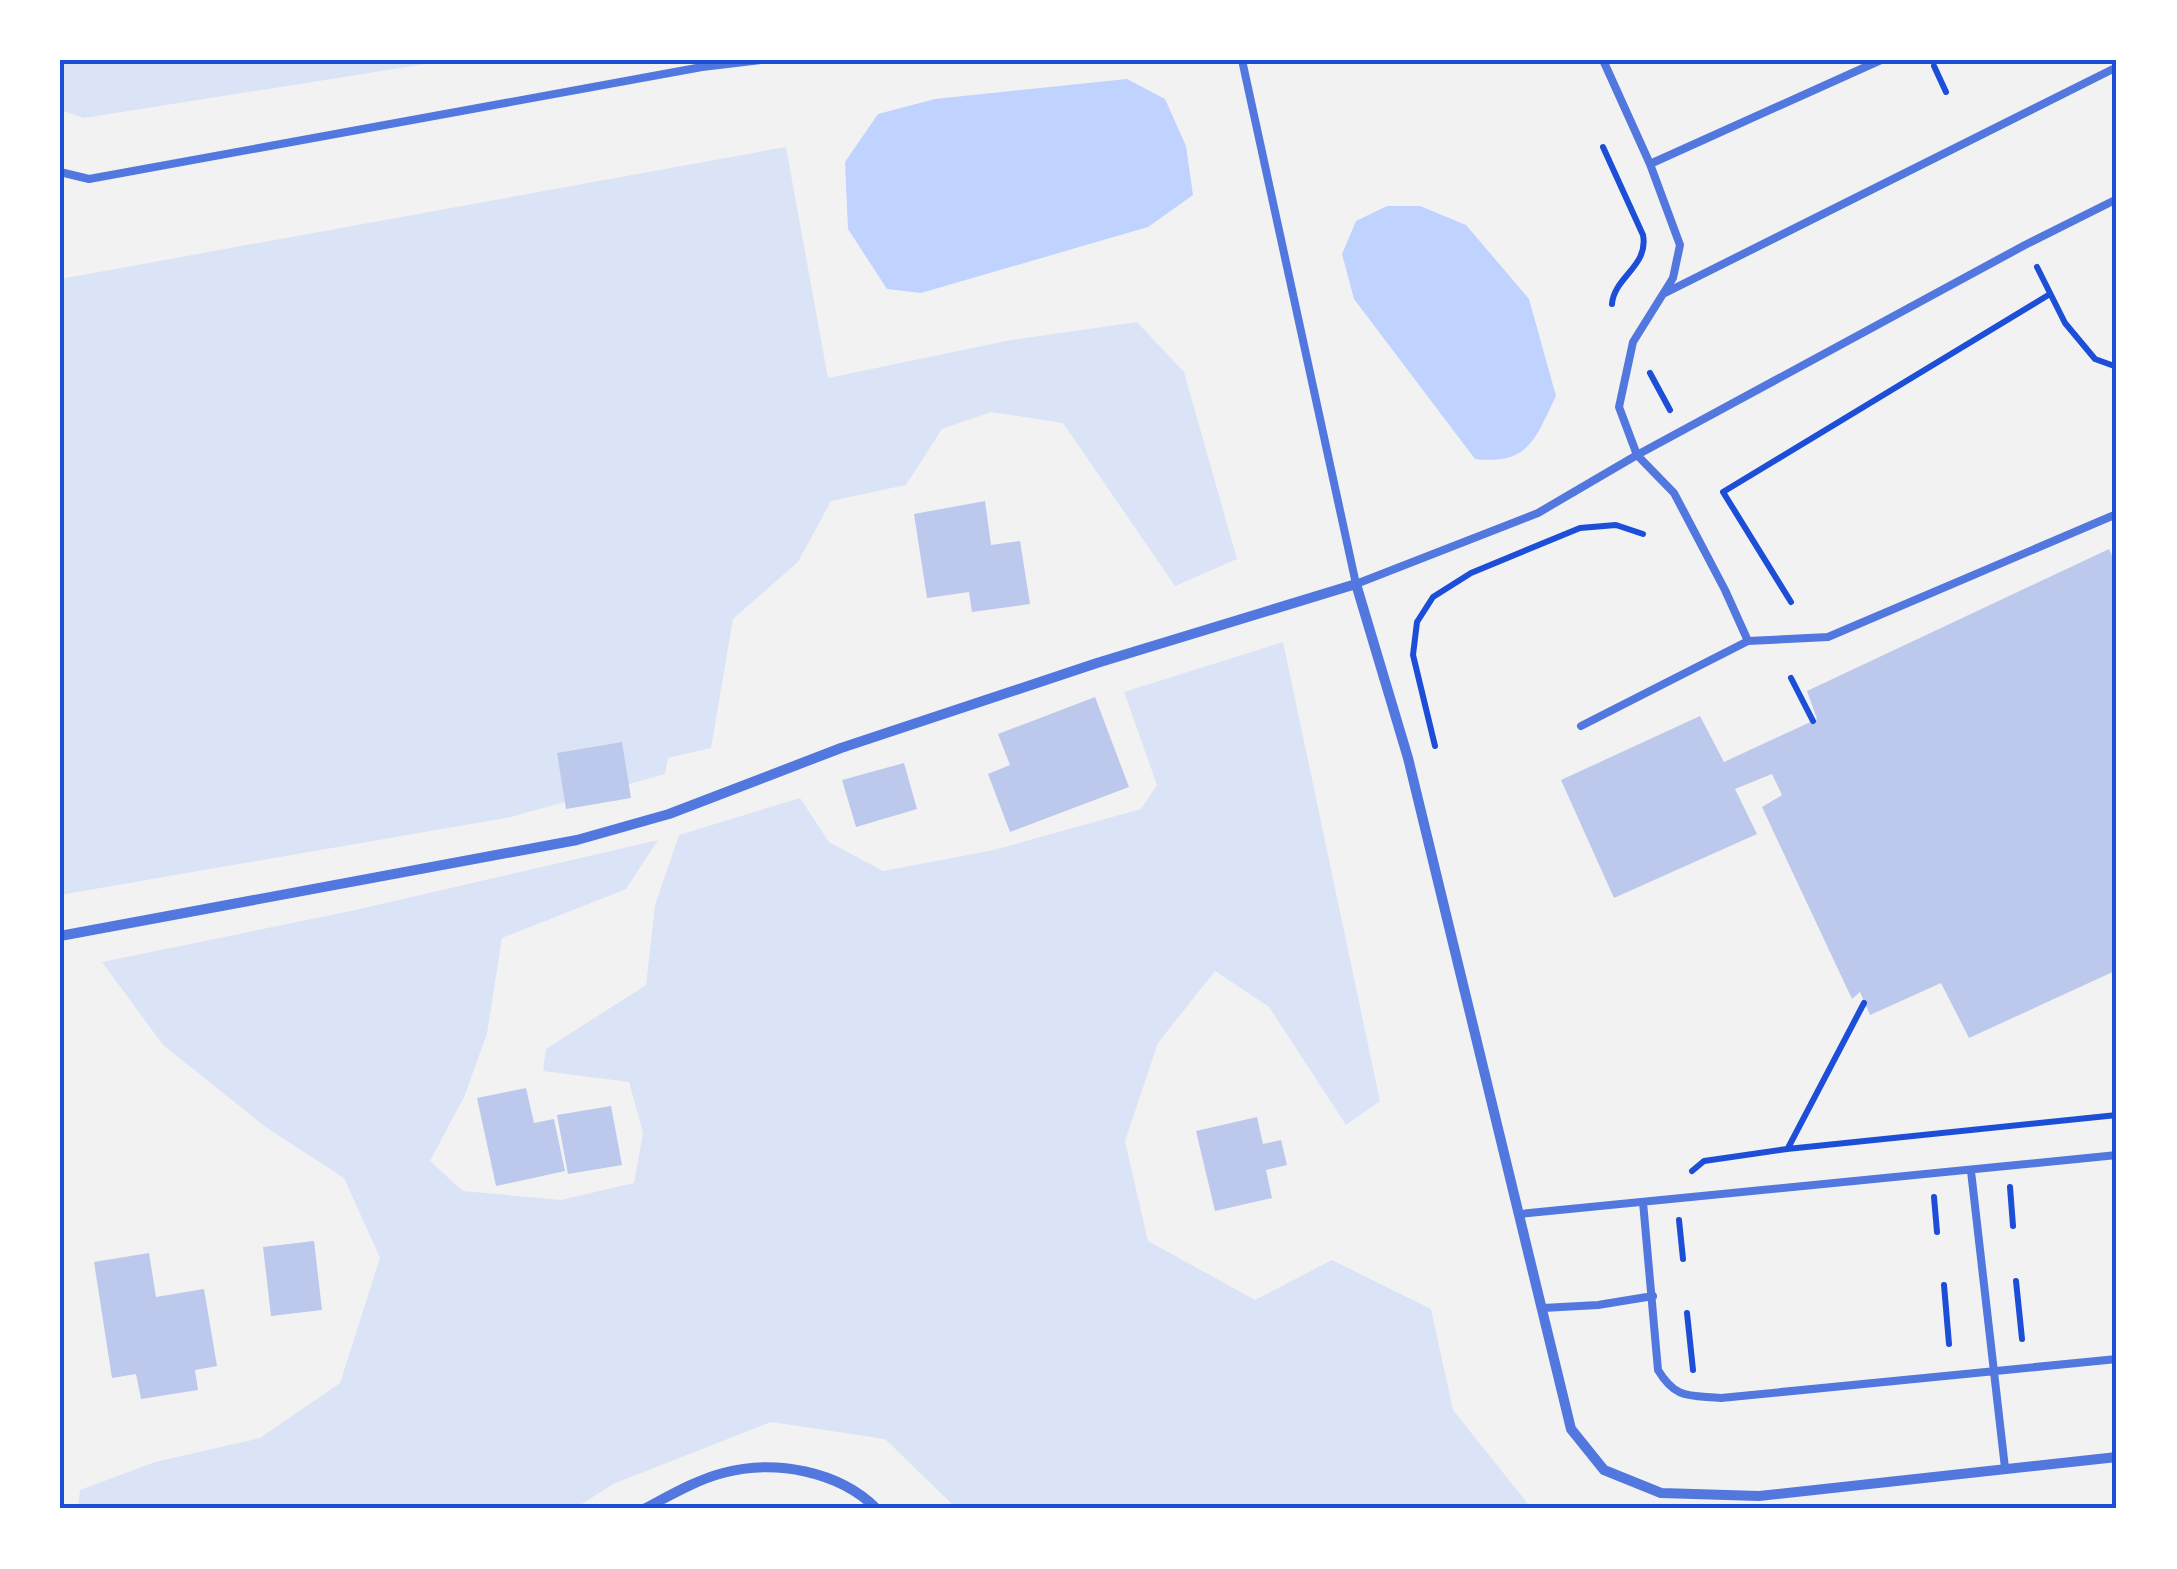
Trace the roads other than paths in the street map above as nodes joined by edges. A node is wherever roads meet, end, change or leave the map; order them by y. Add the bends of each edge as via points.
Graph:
1 (760, 60) edge
2 (1242, 60) edge
3 (1603, 60) edge
4 (1881, 60) edge
5 (2117, 67) edge
6 (1650, 164) junction
7 (60, 172) edge
8 (2117, 199) edge
9 (1664, 294) junction
10 (1637, 454) junction
11 (2112, 516) dead end
12 (1356, 584) junction
13 (1748, 641) junction
14 (1581, 726) dead end
15 (60, 936) edge
16 (2117, 1155) edge
17 (1971, 1172) junction
18 (1643, 1202) junction
19 (1520, 1214) junction
20 (1653, 1296) junction
21 (1543, 1308) junction
22 (2117, 1359) edge
23 (1995, 1372) junction
24 (2117, 1457) edge
25 (2005, 1468) junction
26 (644, 1509) edge
27 (876, 1509) edge

1 - 7 lane via 89,179
2 - 12 lane
3 - 6 lane
4 - 6 lane
5 - 9 lane
6 - 9 lane via 1680,245
8 - 10 lane
9 - 10 lane via 1633,342 1619,406
10 - 12 lane via 1538,513
10 - 13 lane via 1674,493
11 - 13 lane via 1828,637
12 - 15 street via 1042,681 596,835
12 - 19 street via 1408,758
13 - 14 lane
16 - 17 lane
17 - 18 lane
17 - 23 lane
18 - 19 lane
18 - 20 lane
19 - 21 street
20 - 21 lane
20 - 23 lane via 1658,1370 1669,1389 1685,1396
21 - 25 street via 1572,1429 1604,1470 1661,1493 1759,1496
22 - 23 lane
23 - 25 lane
24 - 25 street
26 - 27 street via 723,1472 768,1467 810,1472 857,1490

